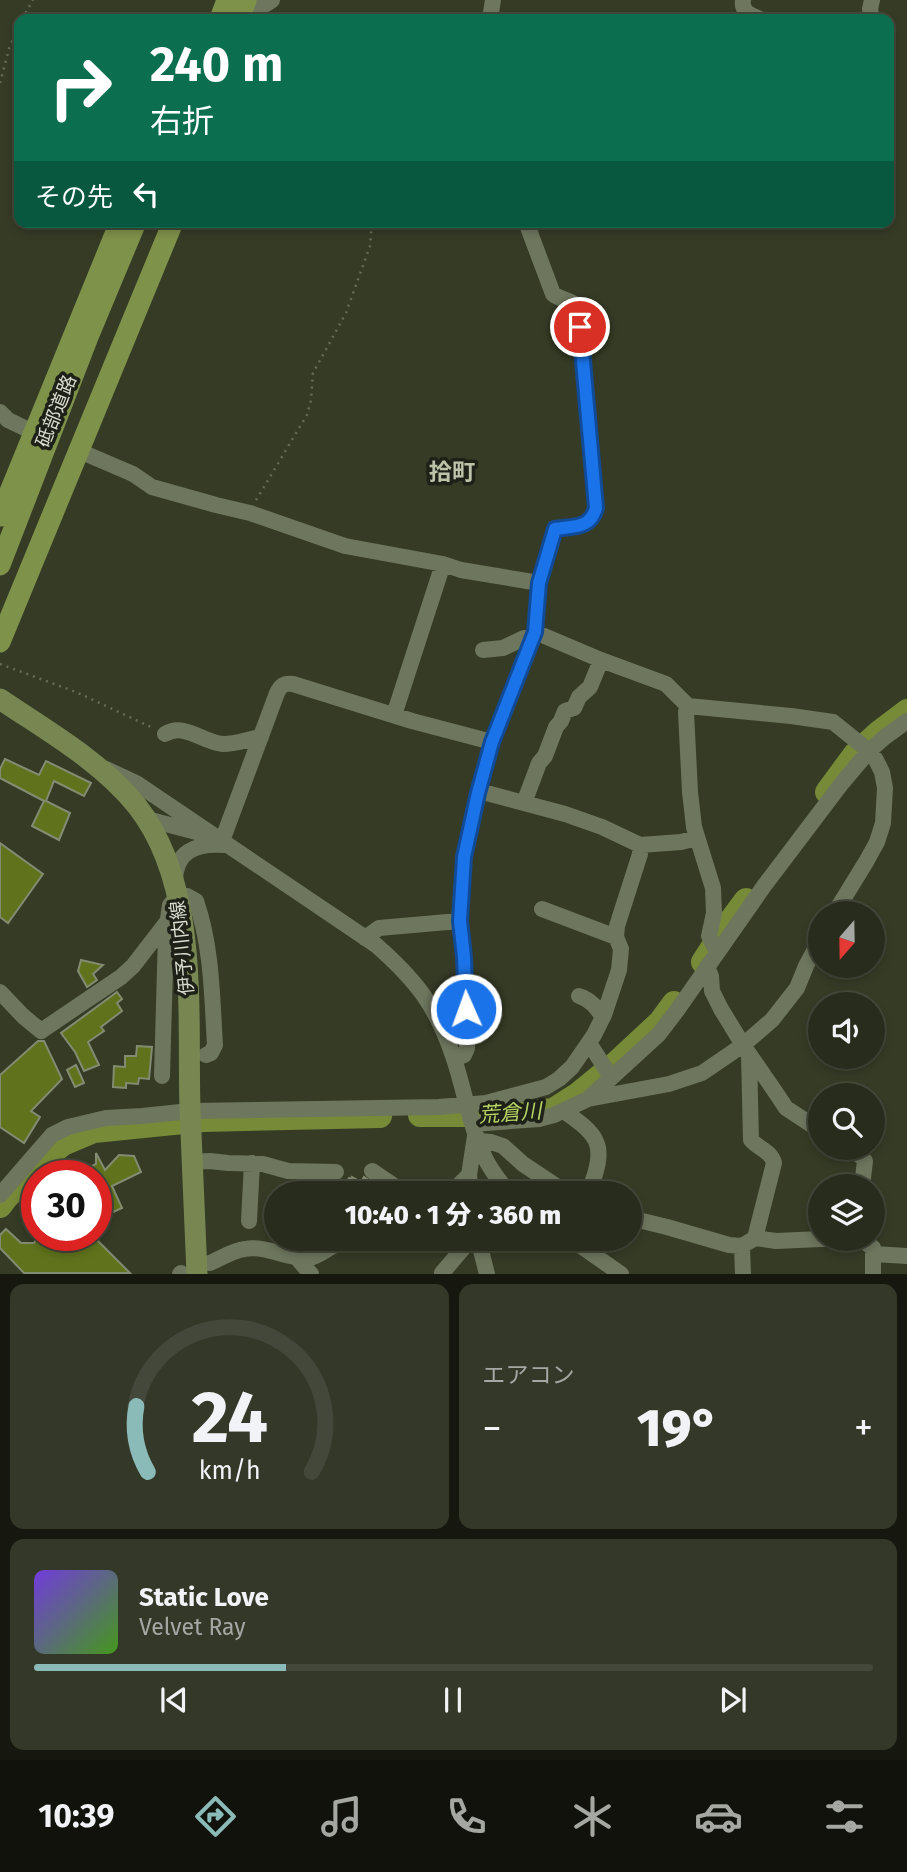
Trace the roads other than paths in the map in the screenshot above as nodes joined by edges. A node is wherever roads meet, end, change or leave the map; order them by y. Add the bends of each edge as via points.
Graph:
1 (272, 0) edge
2 (743, 0) edge
3 (237, 5) edge
4 (750, 14) edge
5 (118, 228) edge
6 (133, 228) edge
7 (155, 228) edge
8 (170, 228) edge
9 (528, 228) edge
10 (0, 412) edge
11 (33, 432) junction
12 (78, 450) junction
13 (0, 516) edge
14 (443, 564) junction
15 (0, 565) edge
16 (539, 583) junction
17 (0, 617) edge
18 (533, 636) junction
19 (0, 642) edge
20 (482, 650) dead end
21 (601, 660) junction
22 (0, 699) edge
23 (688, 706) junction
24 (394, 715) junction
25 (907, 721) edge
26 (165, 734) road end
27 (261, 737) junction
28 (492, 742) junction
29 (869, 751) junction
30 (93, 762) junction
31 (479, 791) junction
32 (524, 803) junction
33 (147, 819) junction
34 (697, 838) junction
35 (221, 841) junction
36 (640, 845) junction
37 (177, 891) junction
38 (842, 901) edge
39 (542, 909) dead end
40 (168, 919) junction
41 (460, 921) junction
42 (616, 937) junction
43 (365, 938) junction
44 (717, 952) junction
45 (808, 961) edge
46 (707, 967) junction
47 (0, 992) edge
48 (579, 996) dead end
49 (603, 1017) junction
50 (589, 1043) junction
51 (746, 1049) junction
52 (206, 1055) dead end
53 (454, 1059) junction
54 (162, 1076) dead end
55 (611, 1077) junction
56 (588, 1098) junction
57 (564, 1111) junction
58 (191, 1113) junction
59 (472, 1122) junction
60 (808, 1122) edge
61 (192, 1158) junction
62 (252, 1164) junction
63 (372, 1171) dead end
64 (469, 1175) junction
65 (327, 1181) edge
66 (387, 1181) edge
67 (463, 1181) edge
68 (470, 1181) edge
69 (501, 1181) edge
70 (548, 1181) edge
71 (593, 1181) edge
72 (0, 1195) edge
73 (249, 1221) dead end
74 (642, 1221) edge
75 (808, 1238) edge
76 (748, 1242) junction
77 (318, 1251) edge
78 (326, 1251) edge
79 (461, 1251) edge
80 (481, 1251) edge
81 (589, 1251) edge
82 (873, 1254) joint
83 (319, 1255) junction
84 (907, 1256) edge
85 (296, 1257) junction
86 (204, 1268) edge
87 (310, 1273) edge
88 (442, 1273) edge
89 (487, 1273) edge
90 (621, 1273) edge
91 (743, 1273) edge
92 (873, 1273) edge

1 - 3 street via 257,8
2 - 4 street
5 - 11 highway
6 - 15 highway, 砥部道路
7 - 17 highway, 砥部道路
8 - 12 highway
9 - 16 street via 554,294 578,307 596,508 589,523 555,529
10 - 11 street
11 - 12 highway
11 - 13 highway
12 - 14 street via 152,486 345,546
12 - 19 highway
14 - 16 street
14 - 24 street
16 - 18 street
18 - 20 street via 503,648
18 - 21 street
18 - 28 street
21 - 23 street via 666,684
21 - 32 street via 590,687 556,726
22 - 30 main road, 伊予川内線
23 - 29 street via 833,722
23 - 34 street via 690,792
24 - 27 street via 285,684 277,693
24 - 28 street
25 - 29 street
26 - 27 street via 192,732 225,744
27 - 35 street
28 - 31 street
29 - 38 street via 885,789 883,823 877,842
29 - 44 street
30 - 33 main road, 伊予川内線
30 - 35 street via 136,783
31 - 32 street
31 - 41 street via 464,857
32 - 36 street via 602,827
33 - 35 street
33 - 37 main road, 伊予川内線
34 - 36 street
34 - 44 street via 713,888 709,936
35 - 37 street via 189,851 181,859 176,870
35 - 43 street
36 - 42 street
37 - 40 street
37 - 52 street via 196,901 202,918 215,1045
37 - 58 main road, 伊予川内線 via 186,948
39 - 42 street
40 - 47 street via 121,977 41,1031
40 - 54 street via 168,1056
41 - 43 street via 379,928
41 - 53 street via 467,1048
42 - 49 street via 621,949 619,970
43 - 53 street via 423,992
44 - 46 street
45 - 51 street via 797,988
46 - 51 street via 712,991
46 - 55 street via 659,1034
48 - 49 street
49 - 50 street
50 - 55 street
50 - 59 street via 572,1067 546,1087 486,1103
51 - 56 street via 684,1080
51 - 60 street via 786,1108
51 - 76 street via 751,1140 769,1153 774,1163
53 - 59 street
55 - 56 street
56 - 57 street
57 - 59 street via 540,1119
57 - 71 street via 582,1124 597,1144 600,1157
58 - 59 street via 405,1108
58 - 61 main road, 伊予川内線
58 - 72 street via 106,1118 68,1126 43,1144
59 - 64 street
59 - 69 street via 485,1158
59 - 70 street via 491,1142
61 - 62 street
61 - 86 main road, 伊予川内線
62 - 65 street via 331,1172
62 - 73 street
63 - 66 street
64 - 67 street
64 - 68 street
74 - 76 street via 717,1243
75 - 76 street
76 - 91 street
77 - 83 street
78 - 83 street
79 - 88 street
80 - 89 street
81 - 90 street
82 - 84 street
82 - 92 street
83 - 85 street
85 - 86 street via 245,1248
85 - 87 street

